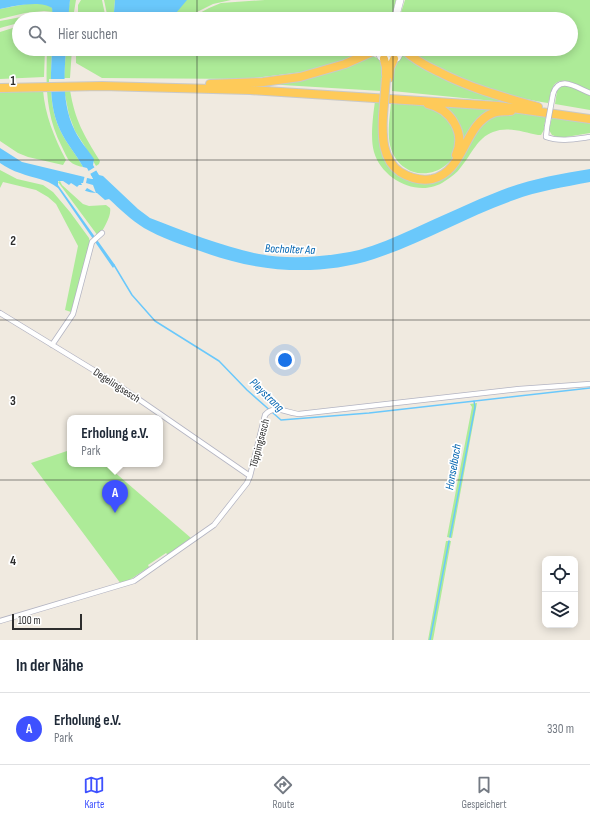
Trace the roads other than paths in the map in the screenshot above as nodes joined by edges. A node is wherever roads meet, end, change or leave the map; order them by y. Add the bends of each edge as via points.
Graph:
1 (400, 0) edge
2 (397, 12) edge
3 (363, 56) edge
4 (381, 56) edge
5 (398, 56) edge
6 (411, 56) edge
7 (384, 59) junction
8 (394, 59) junction
9 (388, 78) junction
10 (0, 84) edge
11 (102, 84) junction
12 (200, 84) junction
13 (14, 86) junction
14 (0, 88) edge
15 (590, 93) edge
16 (392, 99) junction
17 (545, 109) junction
18 (559, 114) junction
19 (590, 115) edge
20 (385, 116) junction
21 (590, 119) edge
22 (590, 137) edge
23 (102, 233) dead end
24 (0, 313) edge
25 (52, 345) junction
26 (590, 384) edge
27 (162, 415) edge
28 (163, 416) edge
29 (250, 476) junction
30 (0, 622) edge

1 - 2 main road
3 - 12 highway via 300,77 263,82
4 - 7 main road
5 - 8 main road
6 - 17 highway via 473,88
7 - 8 main road
7 - 9 highway
8 - 9 highway
9 - 20 highway, bridge
10 - 13 highway
11 - 12 highway
11 - 13 highway
11 - 16 highway
12 - 17 highway via 347,91
13 - 14 highway
15 - 22 street, bridge via 563,83 557,86 553,94 546,137 567,140
16 - 18 highway via 498,106
16 - 20 highway via 432,105 450,117 456,124 459,134 458,150 454,160 446,169 430,176 414,175 398,167 386,141
17 - 19 highway
18 - 20 highway via 510,111 493,113 476,127 452,167 445,174 427,180 407,176 391,163 384,142
18 - 21 highway
23 - 25 street via 92,242 72,314
24 - 25 street, Degelingsesch
25 - 27 street, Degelingsesch
26 - 29 street, Töppingsesch via 519,389 299,414 275,408 265,415
28 - 29 street, Degelingsesch
29 - 30 street, Töppingsesch via 214,526 134,581

